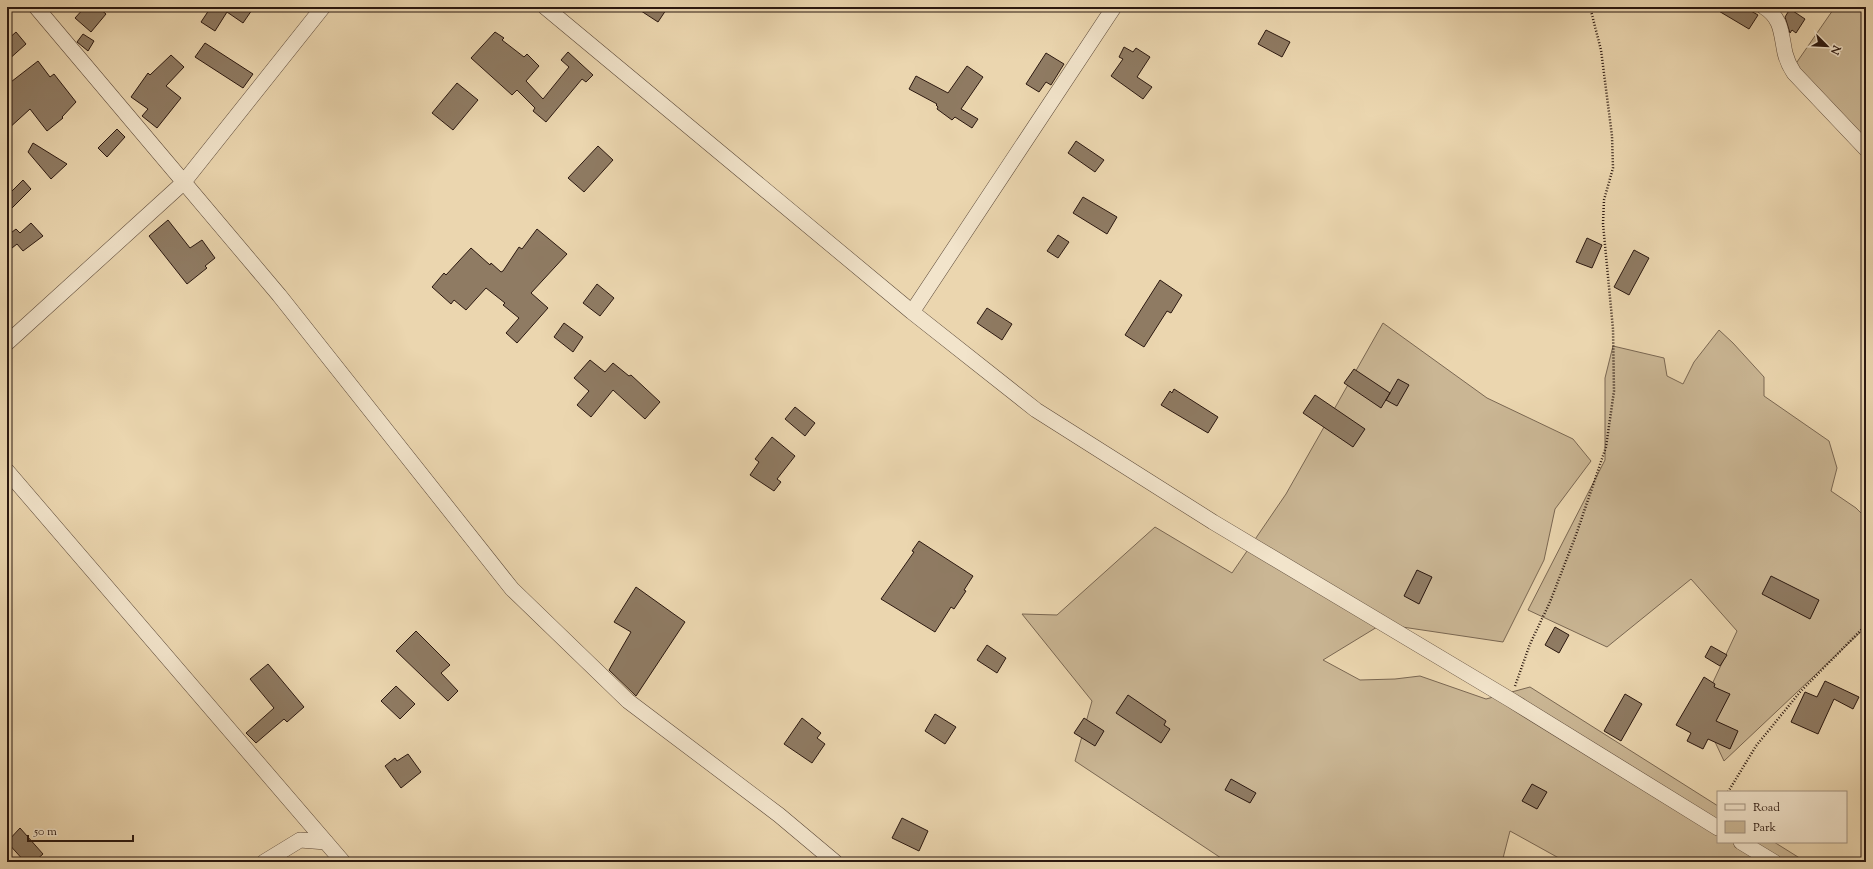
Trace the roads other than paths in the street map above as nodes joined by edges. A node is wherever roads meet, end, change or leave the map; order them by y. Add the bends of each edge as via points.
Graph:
1 (36, 7) edge
2 (323, 7) edge
3 (545, 7) edge
4 (1114, 7) edge
5 (1764, 7) edge
6 (1866, 149) edge
7 (183, 183) junction
8 (912, 312) junction
9 (7, 343) edge
10 (7, 471) edge
11 (1717, 827) edge
12 (326, 842) junction
13 (1743, 843) edge
14 (264, 862) edge
15 (343, 862) edge
16 (834, 862) edge
17 (1774, 862) edge

1 - 7 street
2 - 7 street
3 - 8 street
4 - 8 street
5 - 6 street via 1772,12 1780,25 1788,62 1794,73
7 - 9 street
7 - 16 street via 279,295 512,589 628,701 779,815
8 - 11 street via 1036,410 1220,526 1511,700
10 - 12 street
12 - 14 street via 300,840
12 - 15 street
13 - 17 street

